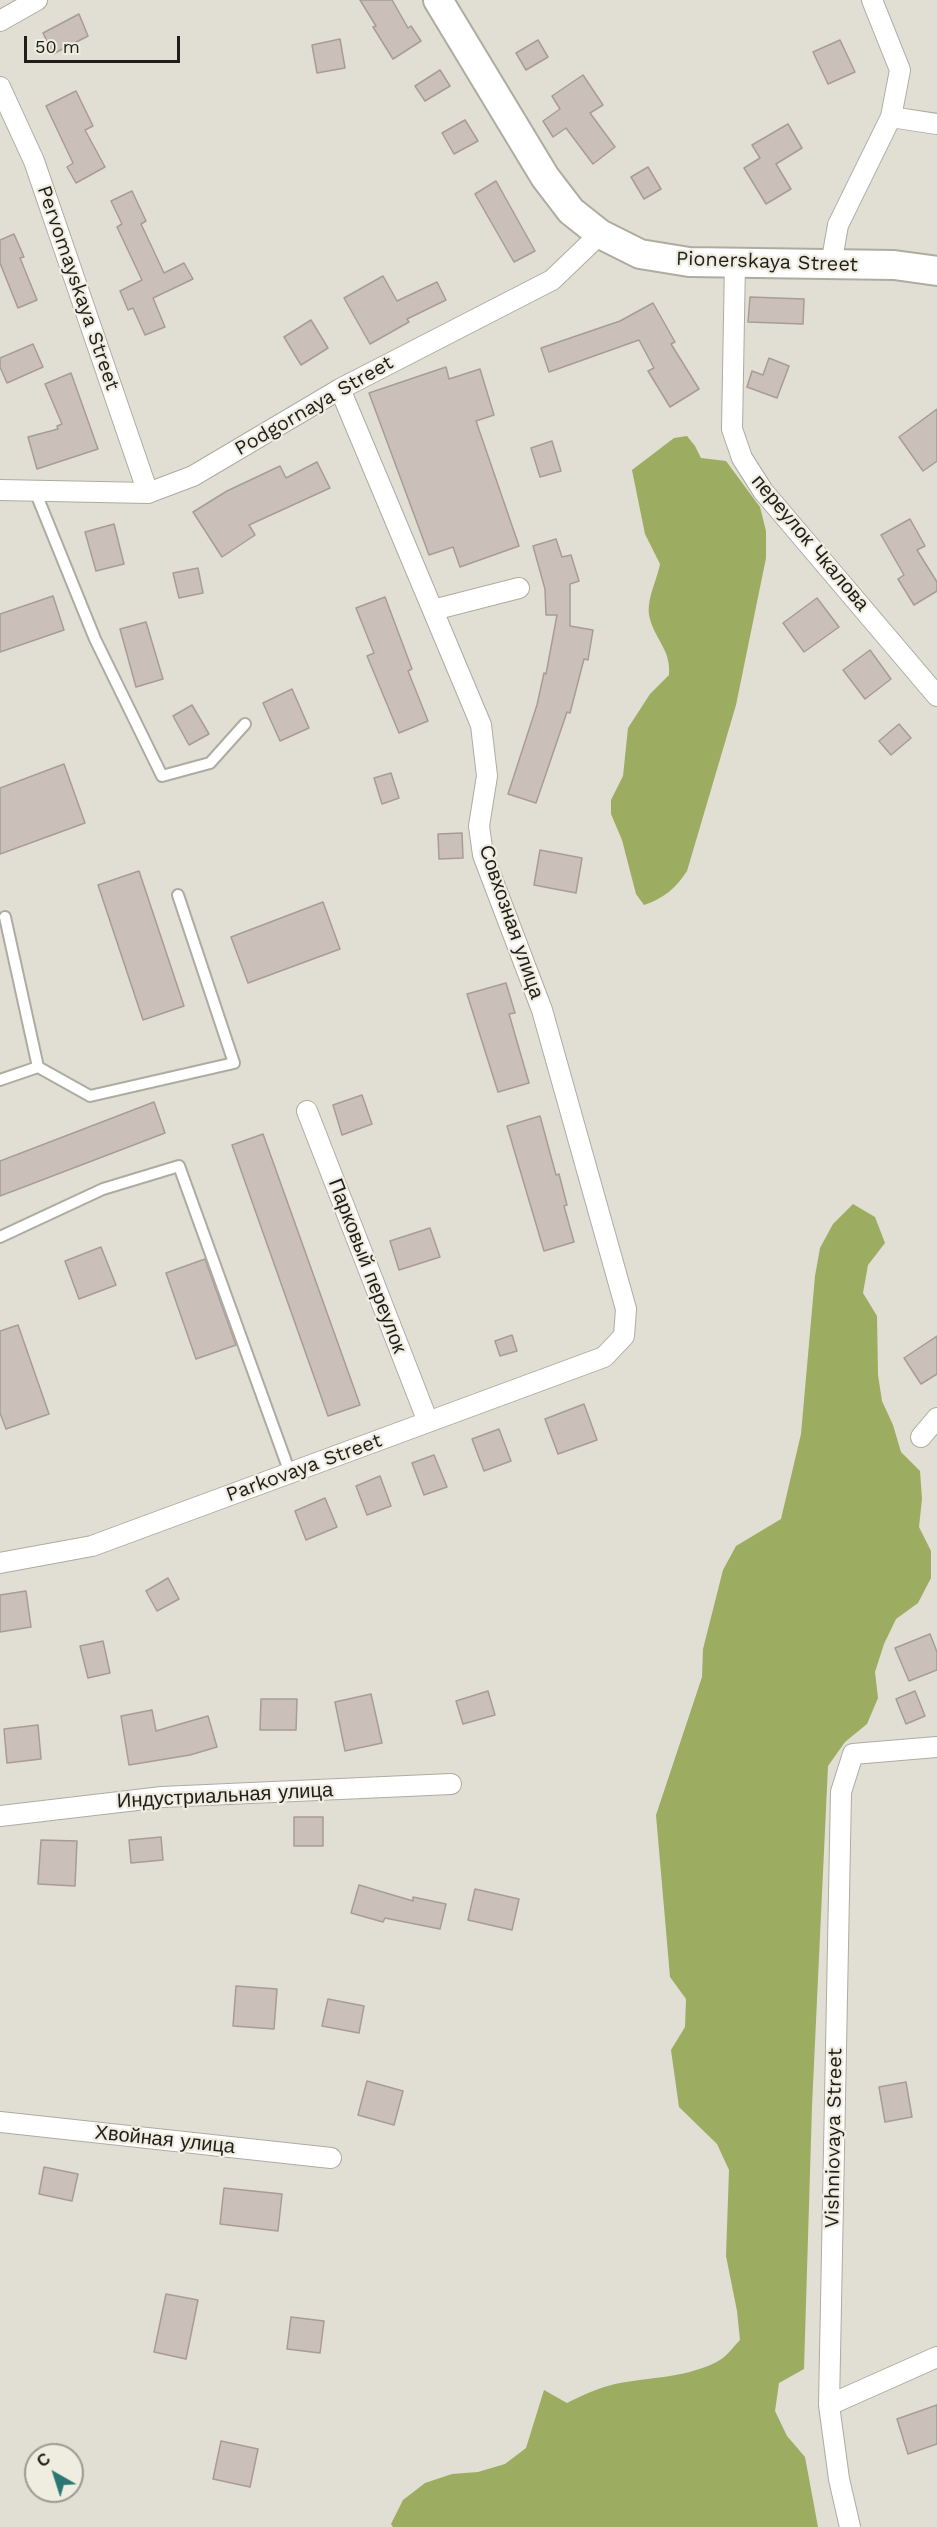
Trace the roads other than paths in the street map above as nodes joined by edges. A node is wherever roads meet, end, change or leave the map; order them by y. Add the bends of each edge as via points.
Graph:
1 (37, 0) edge
2 (438, 0) edge
3 (872, 0) edge
4 (0, 21) edge
5 (0, 87) edge
6 (891, 117) junction
7 (937, 124) edge
8 (600, 234) junction
9 (735, 262) junction
10 (831, 265) junction
11 (937, 271) edge
12 (340, 388) junction
13 (0, 490) edge
14 (34, 491) junction
15 (148, 493) junction
16 (519, 588) dead end
17 (433, 610) junction
18 (937, 696) edge
19 (245, 724) dead end
20 (178, 895) dead end
21 (5, 917) dead end
22 (38, 1067) junction
23 (0, 1080) edge
24 (307, 1111) dead end
25 (0, 1237) edge
26 (604, 1357) joint
27 (937, 1418) edge
28 (428, 1422) junction
29 (921, 1437) dead end
30 (290, 1473) junction
31 (0, 1563) edge
32 (937, 1747) edge
33 (451, 1784) dead end
34 (0, 1816) edge
35 (0, 2122) edge
36 (331, 2158) dead end
37 (937, 2357) edge
38 (828, 2405) junction
39 (850, 2527) edge

1 - 4 street
2 - 8 main road, Pionerskaya Street via 545,177 571,211
3 - 6 street via 900,70
5 - 15 street, Pervomayskaya Street via 34,161
6 - 7 street
6 - 10 street via 838,225
8 - 9 main road, Pionerskaya Street via 640,254 689,262
8 - 12 street, Podgornaya Street via 552,280
9 - 10 main road, Pionerskaya Street
9 - 18 street, переулок Чкалова via 732,429 742,458 763,491
10 - 11 main road, Pionerskaya Street via 894,265
12 - 15 street, Podgornaya Street via 193,476
12 - 17 street, Совхозная улица
13 - 14 street, Podgornaya Street
14 - 15 street, Podgornaya Street
14 - 19 lane via 95,639 162,776 210,763
16 - 17 street
17 - 26 street, Совхозная улица via 481,725 487,776 479,826 483,855 542,1010 626,1309 624,1336
20 - 22 lane via 234,1063 90,1096
21 - 22 lane
22 - 23 lane
24 - 28 street, Парковый переулок
25 - 30 lane via 104,1189 179,1166
26 - 28 street, Parkovaya Street
27 - 29 street
28 - 30 street, Parkovaya Street
30 - 31 street, Parkovaya Street via 92,1546
32 - 38 street, Vishniovaya Street via 853,1754 841,1792
33 - 34 street, Индустриальная улица via 162,1797
35 - 36 street, Хвойная улица
37 - 38 street
38 - 39 street, Vishniovaya Street

